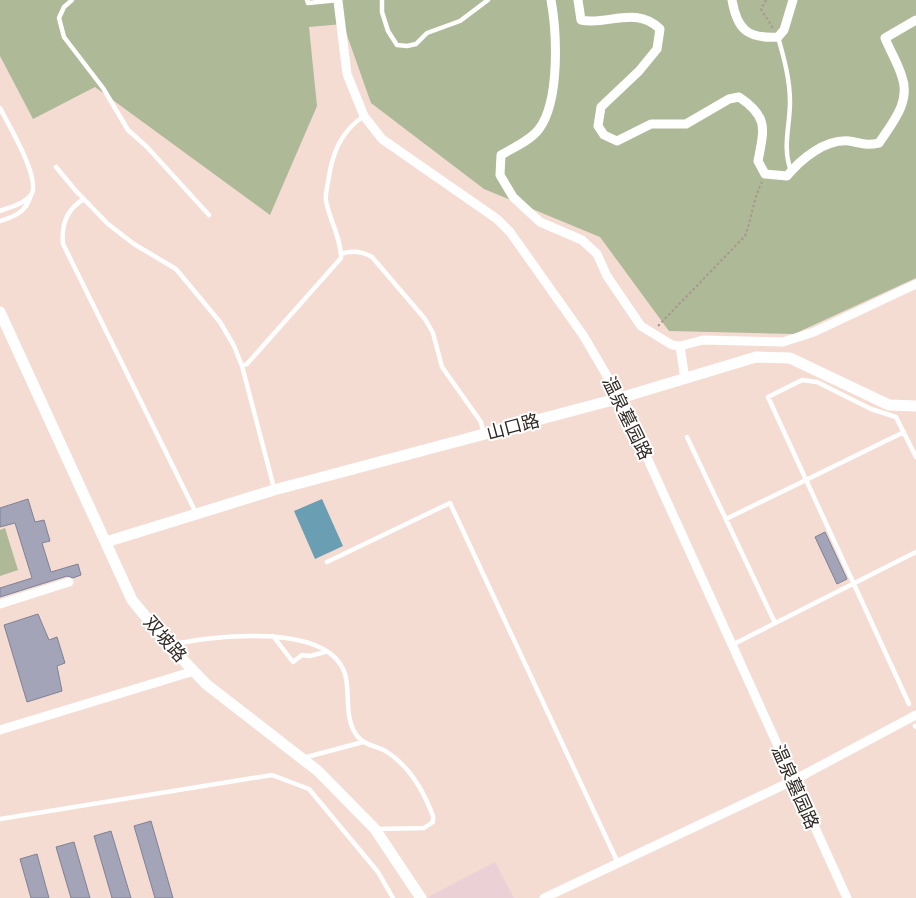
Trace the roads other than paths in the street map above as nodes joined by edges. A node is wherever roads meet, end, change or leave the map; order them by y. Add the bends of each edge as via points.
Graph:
1 (72, 0) edge
2 (307, 0) edge
3 (338, 0) edge
4 (382, 0) edge
5 (488, 0) edge
6 (551, 0) edge
7 (578, 0) edge
8 (732, 0) edge
9 (793, 0) edge
10 (916, 20) edge
11 (778, 37) junction
12 (0, 108) edge
13 (364, 116) junction
14 (56, 167) dead end
15 (791, 171) junction
16 (32, 194) junction
17 (84, 199) junction
18 (0, 211) edge
19 (208, 216) dead end
20 (0, 221) edge
21 (341, 254) junction
22 (916, 284) edge
23 (0, 312) edge
24 (680, 346) junction
25 (242, 366) junction
26 (684, 379) junction
27 (620, 398) junction
28 (916, 406) edge
29 (904, 432) junction
30 (484, 434) junction
31 (687, 437) dead end
32 (916, 457) edge
33 (806, 480) junction
34 (274, 490) junction
35 (196, 514) junction
36 (726, 519) junction
37 (106, 542) junction
38 (916, 552) edge
39 (327, 562) dead end
40 (69, 582) dead end
41 (854, 583) junction
42 (0, 604) edge
43 (775, 623) junction
44 (273, 636) junction
45 (169, 645) junction
46 (732, 646) junction
47 (325, 652) junction
48 (194, 671) junction
49 (909, 704) dead end
50 (916, 715) edge
51 (0, 730) edge
52 (363, 742) junction
53 (301, 759) junction
54 (792, 781) junction
55 (0, 819) edge
56 (375, 829) junction
57 (618, 863) junction
58 (393, 898) edge
59 (421, 898) edge
60 (544, 898) edge
61 (846, 898) edge

1 - 19 lane via 59,18 64,37 103,88 128,130 148,147
2 - 3 lane via 308,3
3 - 13 street, 温泉墓园路 via 347,74
4 - 5 lane via 388,31 397,45 406,46 416,44 427,33 460,21
6 - 24 street via 557,51 545,117 538,130 501,155 500,175 513,196 540,222 582,240 597,254 607,276 640,326
7 - 15 street via 581,20 636,18 651,20 660,29 657,49 640,71 600,107 598,126 604,135 617,141 651,124 686,124 729,100 739,98 760,116 763,135 758,161 765,174 787,176
8 - 11 street via 738,23 745,30 760,37
9 - 11 street via 784,30
10 - 15 street via 885,38 902,77 904,94 900,111 879,143 866,146 849,141 832,144 805,158
11 - 15 lane via 788,74 790,103 786,158
12 - 16 lane via 30,171 34,184
13 - 21 lane via 337,144 330,162 325,200
13 - 27 street, 温泉墓园路 via 382,139 497,219 510,232 583,335
14 - 17 lane
16 - 18 lane
16 - 20 lane via 21,212
17 - 25 lane via 108,224 134,244 176,269 220,322
17 - 35 lane via 68,214 62,232 63,244
21 - 25 lane via 335,265
21 - 30 lane via 364,252 372,258 425,319 433,333 442,367 476,415
22 - 24 street via 814,332 782,342 703,340
23 - 37 street, 双坡路
24 - 26 street
25 - 34 lane
26 - 27 street, 山口路
26 - 28 street, 山口路 via 756,357 790,358 889,404
27 - 30 street, 山口路
27 - 46 street, 温泉墓园路
29 - 32 lane
29 - 33 lane
29 - 33 lane via 896,417 871,410 817,382 802,380 768,397
30 - 34 street, 山口路
31 - 36 lane
33 - 36 lane
33 - 41 lane
34 - 35 street, 山口路
35 - 37 street, 山口路
36 - 43 lane
37 - 45 street, 双坡路 via 132,600
38 - 41 lane
39 - 57 lane via 450,502
40 - 42 street
41 - 43 lane
41 - 49 lane
43 - 46 lane
44 - 45 lane via 193,640
44 - 47 lane via 298,640
44 - 47 lane via 293,662 302,655
45 - 48 street, 双坡路
46 - 54 street, 温泉墓园路
47 - 52 lane via 340,665 345,675 349,716 356,735
48 - 51 street
48 - 53 street, 双坡路
50 - 54 street
52 - 53 lane
52 - 56 lane via 387,752 408,770 433,816 433,822 424,828
53 - 56 street, 双坡路 via 318,771
54 - 57 street
54 - 61 street, 温泉墓园路
55 - 58 lane via 272,775 309,789 378,872
56 - 59 street, 双坡路
57 - 60 street

